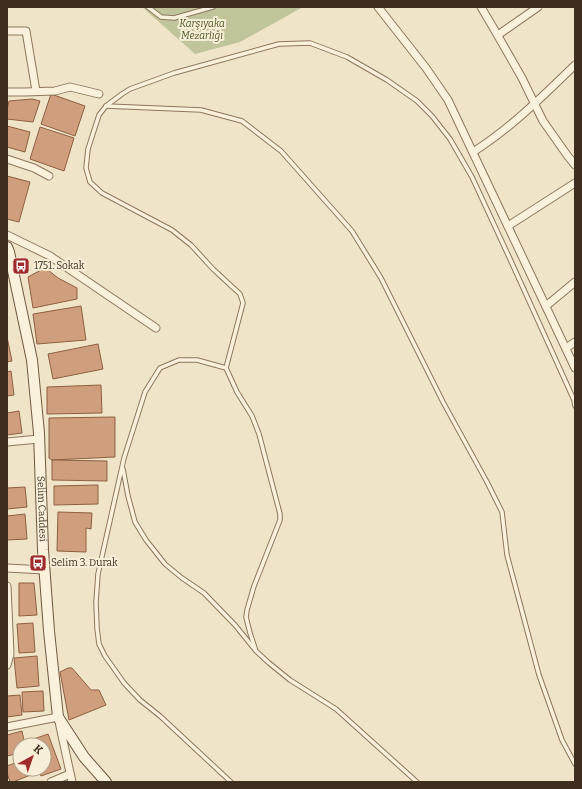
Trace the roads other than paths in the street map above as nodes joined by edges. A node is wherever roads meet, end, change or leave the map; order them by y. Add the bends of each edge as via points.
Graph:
1 (148, 7) edge
2 (213, 7) edge
3 (481, 7) edge
4 (538, 7) edge
5 (379, 8) edge
6 (7, 32) edge
7 (498, 35) junction
8 (575, 65) edge
9 (7, 92) edge
10 (36, 92) junction
11 (98, 94) dead end
12 (534, 104) junction
13 (106, 106) junction
14 (473, 152) junction
15 (7, 159) edge
16 (575, 166) edge
17 (49, 176) dead end
18 (575, 183) edge
19 (508, 226) junction
20 (7, 235) edge
21 (7, 247) edge
22 (575, 282) edge
23 (546, 306) junction
24 (156, 328) dead end
25 (575, 342) edge
26 (566, 348) junction
27 (226, 368) junction
28 (575, 368) edge
29 (575, 406) edge
30 (39, 439) junction
31 (7, 442) edge
32 (123, 467) junction
33 (7, 568) edge
34 (44, 570) junction
35 (7, 586) edge
36 (8, 617) edge
37 (256, 651) junction
38 (7, 665) edge
39 (58, 717) junction
40 (7, 727) edge
41 (575, 764) edge
42 (70, 774) junction
43 (51, 782) edge
44 (72, 782) edge
45 (106, 782) edge
46 (231, 782) edge
47 (417, 782) edge

1 - 2 lane via 160,17 174,18
3 - 7 street
4 - 7 street
5 - 14 street via 448,100
6 - 10 street via 26,31
7 - 12 street
8 - 12 street
9 - 10 street
10 - 11 street via 70,87
12 - 14 street via 498,135
12 - 16 street
13 - 27 lane via 99,115 88,149 86,168 90,182 102,193 172,230 191,245 240,294 243,303
13 - 29 lane via 130,89 174,73 279,44 310,43 347,57 387,80 417,101 432,116 450,139 472,177
13 - 41 lane via 201,110 242,121 280,151 352,231 381,278 502,512 507,555 540,675 562,740
14 - 19 street
15 - 17 street
18 - 19 street
19 - 23 street
20 - 24 street via 50,256
21 - 30 main road, Selim Caddesi via 32,360
22 - 23 street
23 - 26 street
25 - 26 street
26 - 28 street
27 - 32 lane via 197,360 179,360 160,368 145,392
27 - 37 lane via 252,416 280,514 247,610 246,617
30 - 31 street
30 - 34 main road, Selim Caddesi
32 - 37 lane via 135,522 146,540 165,564 204,593
32 - 46 lane via 98,574 96,602 99,644 104,656 140,700
33 - 34 street
34 - 39 main road, Selim Caddesi
35 - 36 street
36 - 38 street via 10,654
37 - 47 lane via 290,680 336,709
39 - 40 street
39 - 42 street
39 - 45 main road, Selim Caddesi via 84,757
42 - 43 street
42 - 44 street

